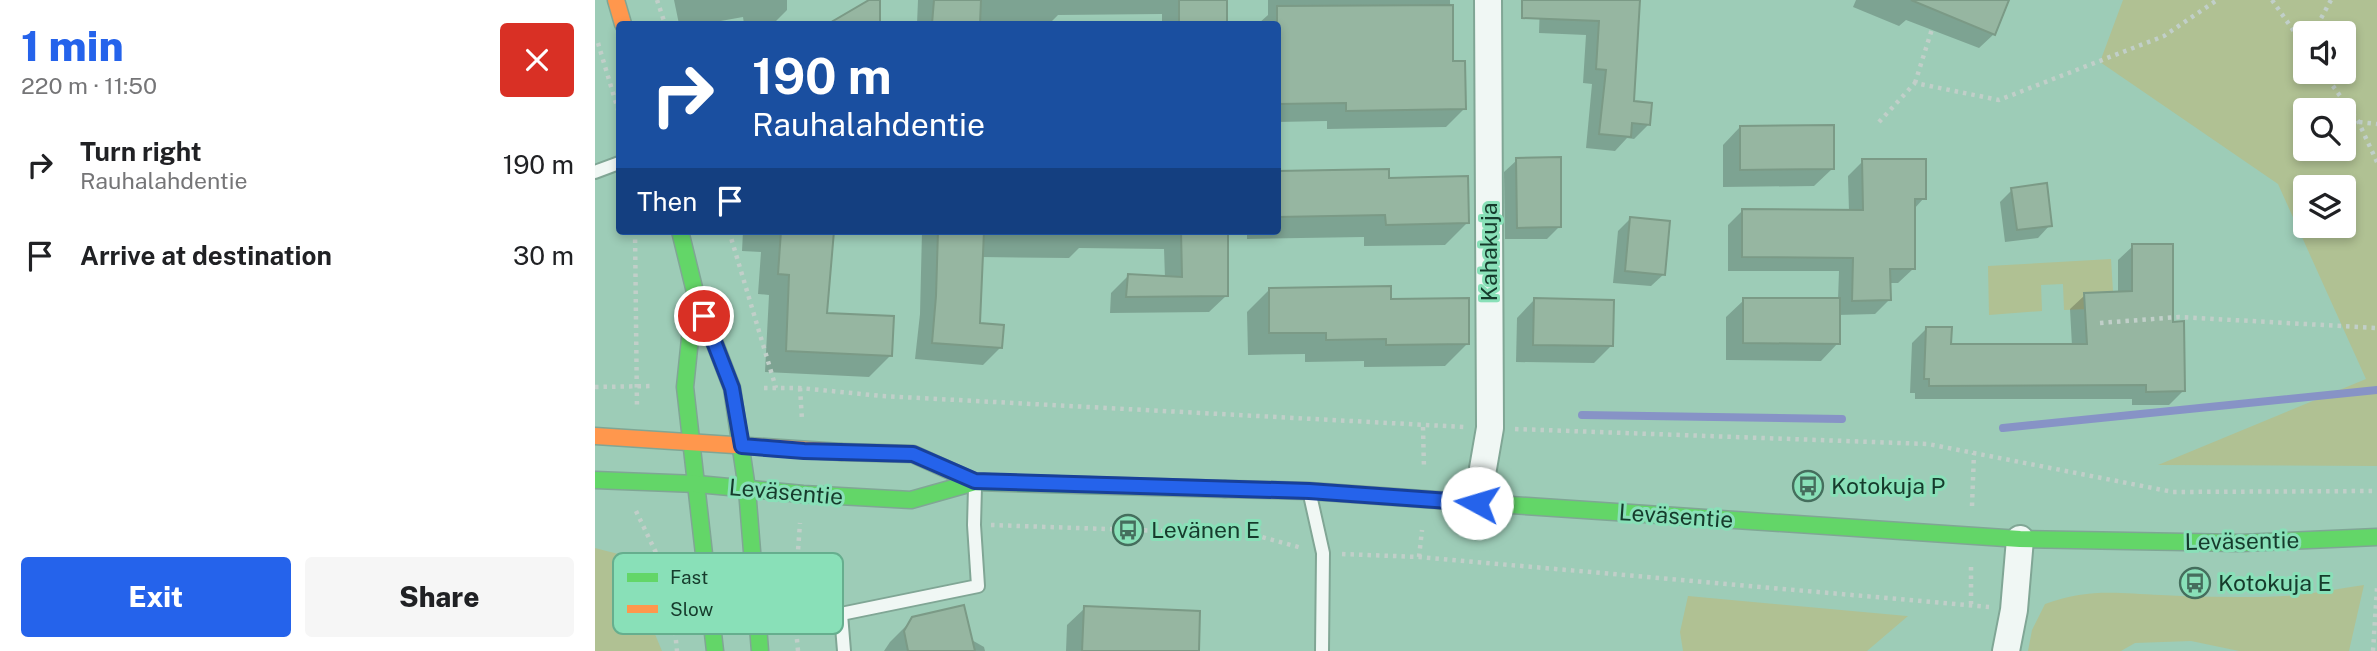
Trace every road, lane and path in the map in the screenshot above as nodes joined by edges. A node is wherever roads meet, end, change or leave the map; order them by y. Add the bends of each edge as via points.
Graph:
1 (616, 0) edge
2 (657, 0) edge
3 (1487, 0) edge
4 (2217, 0) edge
5 (2272, 0) edge
6 (2331, 0) edge
7 (622, 21) edge
8 (664, 21) edge
9 (2320, 21) edge
10 (1932, 29) dead end
11 (2293, 30) edge
12 (595, 35) edge
13 (1915, 83) junction
14 (2332, 84) edge
15 (616, 103) edge
16 (2358, 121) junction
17 (1879, 122) dead end
18 (2377, 124) edge
19 (2377, 162) edge
20 (616, 164) edge
21 (595, 172) edge
22 (635, 235) edge
23 (681, 235) edge
24 (730, 235) edge
25 (695, 292) junction
26 (2100, 323) dead end
27 (2377, 328) edge
28 (595, 387) edge
29 (1490, 428) junction
30 (595, 436) edge
31 (692, 442) junction
32 (742, 446) junction
33 (595, 480) edge
34 (975, 481) junction
35 (697, 484) junction
36 (747, 489) junction
37 (1309, 491) junction
38 (2377, 491) edge
39 (1477, 503) junction
40 (635, 508) dead end
41 (801, 519) dead end
42 (974, 524) junction
43 (2377, 537) edge
44 (2020, 539) junction
45 (656, 553) edge
46 (704, 553) edge
47 (752, 553) edge
48 (798, 553) edge
49 (1323, 553) junction
50 (2377, 587) edge
51 (2014, 610) junction
52 (843, 614) edge
53 (1322, 651) edge
54 (2006, 651) edge
55 (2373, 651) edge

1 - 7 main road
2 - 8 path
3 - 29 street, Kahakuja
4 - 13 path via 2164,36 1999,100
5 - 11 path
6 - 9 path
10 - 13 path
12 - 15 path
13 - 17 path
14 - 16 path
16 - 18 path
16 - 19 path
20 - 21 lane
22 - 28 path via 638,385
23 - 25 main road
24 - 29 path via 776,388
25 - 31 main road via 685,387
25 - 32 main road via 732,388
26 - 27 path via 2179,317
29 - 38 path via 1928,444 2173,492
29 - 39 street, Kahakuja
30 - 31 main road, Leväsentie
31 - 32 main road, Leväsentie
31 - 35 main road
32 - 34 main road, Leväsentie via 913,454
32 - 36 main road
33 - 35 main road, Leväsentie
34 - 36 main road, Leväsentie via 911,500
34 - 37 main road, Leväsentie
34 - 42 lane
35 - 36 main road, Leväsentie
35 - 46 main road
36 - 47 main road
37 - 39 main road, Leväsentie
37 - 49 lane
39 - 44 main road, Leväsentie
40 - 45 path
41 - 48 path
42 - 49 path via 1251,534
42 - 52 lane via 978,586
43 - 44 main road, Leväsentie via 2241,543
44 - 51 street
49 - 51 path via 1419,557
49 - 53 lane
50 - 55 path
51 - 54 street

